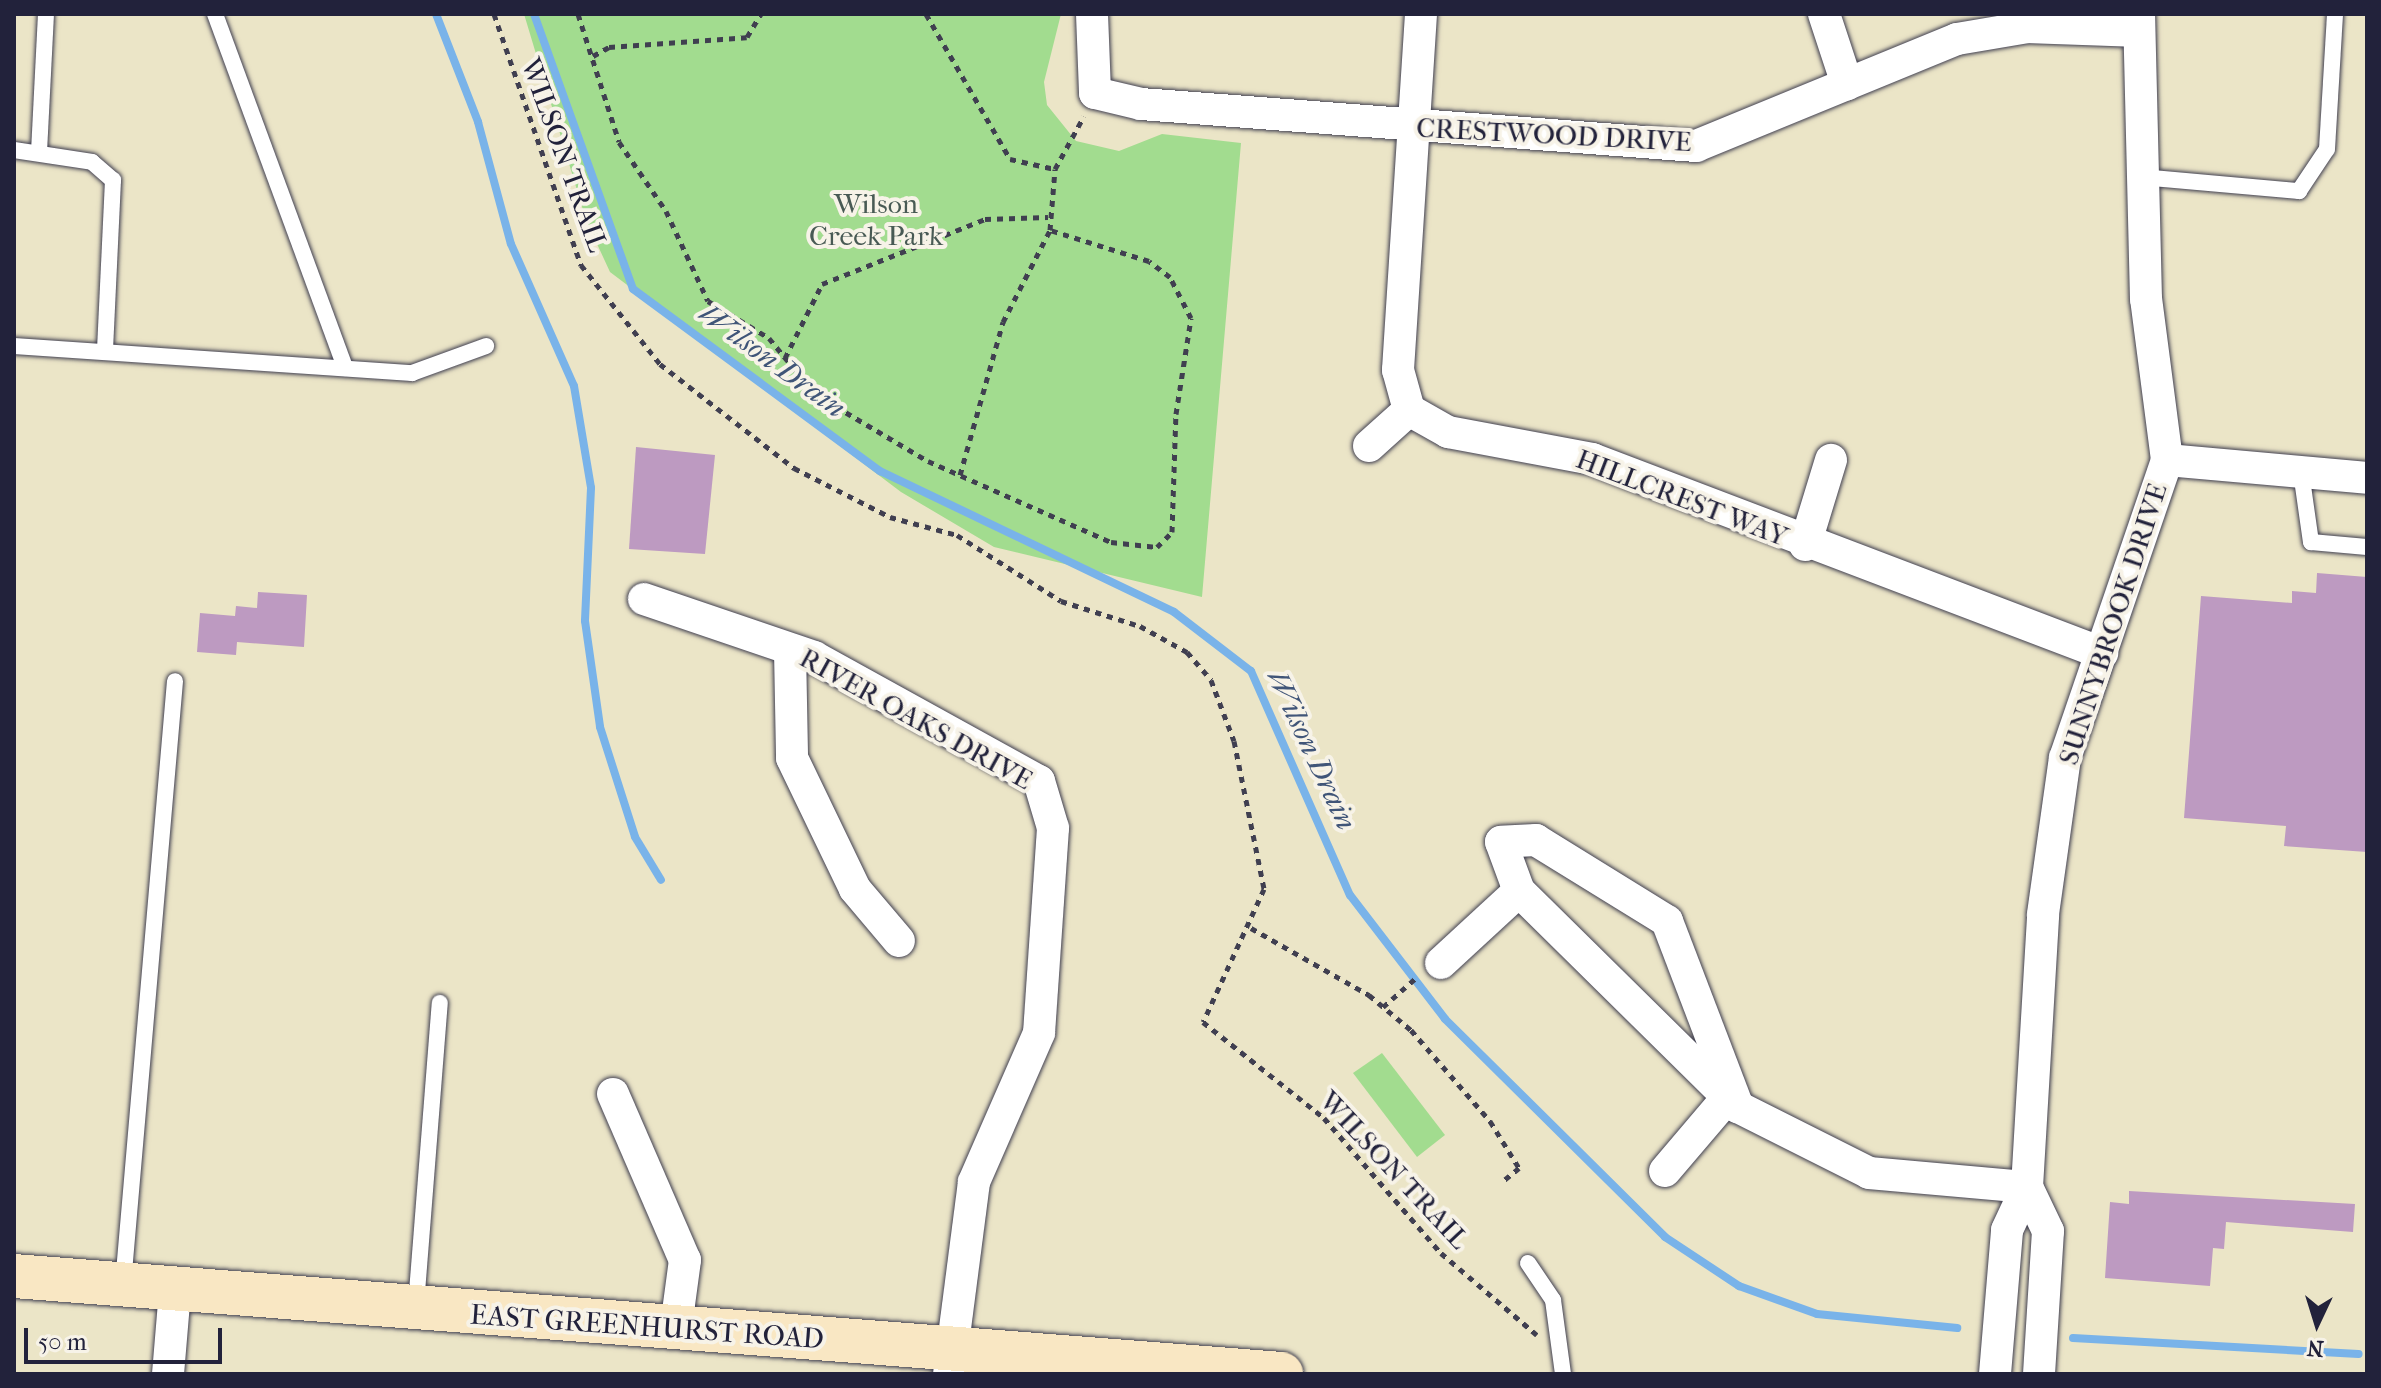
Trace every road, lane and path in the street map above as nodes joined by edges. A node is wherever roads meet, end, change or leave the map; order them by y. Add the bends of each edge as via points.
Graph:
1 (46, 14) edge
2 (215, 14) edge
3 (494, 14) edge
4 (578, 14) edge
5 (761, 14) edge
6 (926, 14) edge
7 (1092, 14) edge
8 (1421, 14) edge
9 (1824, 14) edge
10 (2335, 14) edge
11 (2139, 22) edge
12 (593, 56) junction
13 (1847, 84) junction
14 (1095, 93) junction
15 (1412, 128) junction
16 (14, 150) edge
17 (39, 152) junction
18 (1055, 169) junction
19 (2141, 177) junction
20 (1048, 217) junction
21 (1050, 230) junction
22 (14, 346) edge
23 (486, 346) dead end
24 (105, 352) junction
25 (785, 358) junction
26 (345, 368) junction
27 (1409, 410) junction
28 (1369, 446) dead end
29 (1831, 460) dead end
30 (2167, 460) junction
31 (2301, 472) junction
32 (960, 475) junction
33 (2367, 478) edge
34 (1805, 545) junction
35 (2367, 547) edge
36 (644, 599) dead end
37 (790, 650) junction
38 (2102, 653) junction
39 (175, 681) dead end
40 (1519, 891) junction
41 (1250, 928) junction
42 (899, 941) dead end
43 (1432, 967) joint
44 (440, 1003) dead end
45 (1383, 1007) junction
46 (613, 1094) dead end
47 (1733, 1102) junction
48 (1665, 1171) dead end
49 (1503, 1181) dead end
50 (2027, 1187) junction
51 (1528, 1263) dead end
52 (14, 1276) edge
53 (123, 1286) junction
54 (175, 1291) junction
55 (416, 1311) junction
56 (676, 1327) junction
57 (1564, 1354) junction
58 (951, 1361) edge
59 (168, 1374) edge
60 (1281, 1374) edge
61 (1563, 1374) edge
62 (1995, 1374) edge
63 (2039, 1374) edge

1 - 17 lane
2 - 26 lane
3 - 41 path, WILSON TRAIL via 581,265 660,364 794,468 890,517 957,535 1061,601 1140,626 1187,652 1211,680 1234,741 1245,821 1262,869 1262,899
4 - 12 path
5 - 12 path via 747,37 609,47
6 - 18 path via 1010,159
7 - 14 street
8 - 15 street
9 - 13 street
10 - 19 lane via 2327,149 2299,191
11 - 13 street, CRESTWOOD DRIVE via 1984,32
11 - 19 street, SUNNYBROOK DRIVE
12 - 25 path via 619,142 666,211 698,288 769,338
13 - 15 street, CRESTWOOD DRIVE via 1696,146
14 - 15 street, CRESTWOOD DRIVE
14 - 18 path
15 - 27 street via 1398,370
16 - 17 lane
17 - 24 lane via 92,162 113,180
18 - 20 path
19 - 30 street, SUNNYBROOK DRIVE via 2146,299
20 - 21 path
20 - 25 path via 985,219 822,284
21 - 32 path via 1003,322
21 - 32 path via 1149,261 1185,299 1191,336 1176,414 1172,532 1157,547 1111,542
22 - 24 lane
23 - 26 lane via 412,373
24 - 26 lane
25 - 32 path via 815,394
27 - 28 street
27 - 34 street, HILLCREST WAY via 1448,432 1592,459
29 - 34 street
30 - 31 street
30 - 38 street, SUNNYBROOK DRIVE
31 - 33 street
31 - 35 lane via 2311,542
34 - 38 street, HILLCREST WAY via 1951,591
36 - 37 street, RIVER OAKS DRIVE via 752,630
37 - 42 street, RIVER OAKS DRIVE via 792,758 855,889
37 - 58 street, RIVER OAKS DRIVE via 1039,781 1053,828 1039,1033 974,1182
38 - 50 street, SUNNYBROOK DRIVE via 2065,758 2043,914
39 - 53 lane
40 - 43 street
40 - 47 street
40 - 47 street via 1501,842 1536,840 1667,921
41 - 45 path
41 - 57 path, WILSON TRAIL via 1203,1022 1324,1118 1441,1253
43 - 45 path
44 - 55 lane
45 - 49 path via 1490,1121 1519,1168
46 - 56 street via 685,1260
47 - 48 street
47 - 50 street via 1869,1173
50 - 62 street, SUNNYBROOK DRIVE via 2007,1230
50 - 63 street, SUNNYBROOK DRIVE via 2048,1231
51 - 57 lane via 1553,1300
52 - 53 main road, EAST GREENHURST ROAD
53 - 54 main road, EAST GREENHURST ROAD
54 - 55 main road, EAST GREENHURST ROAD
54 - 59 street
55 - 56 main road, EAST GREENHURST ROAD
56 - 58 main road, EAST GREENHURST ROAD
57 - 61 lane
58 - 60 main road, EAST GREENHURST ROAD

